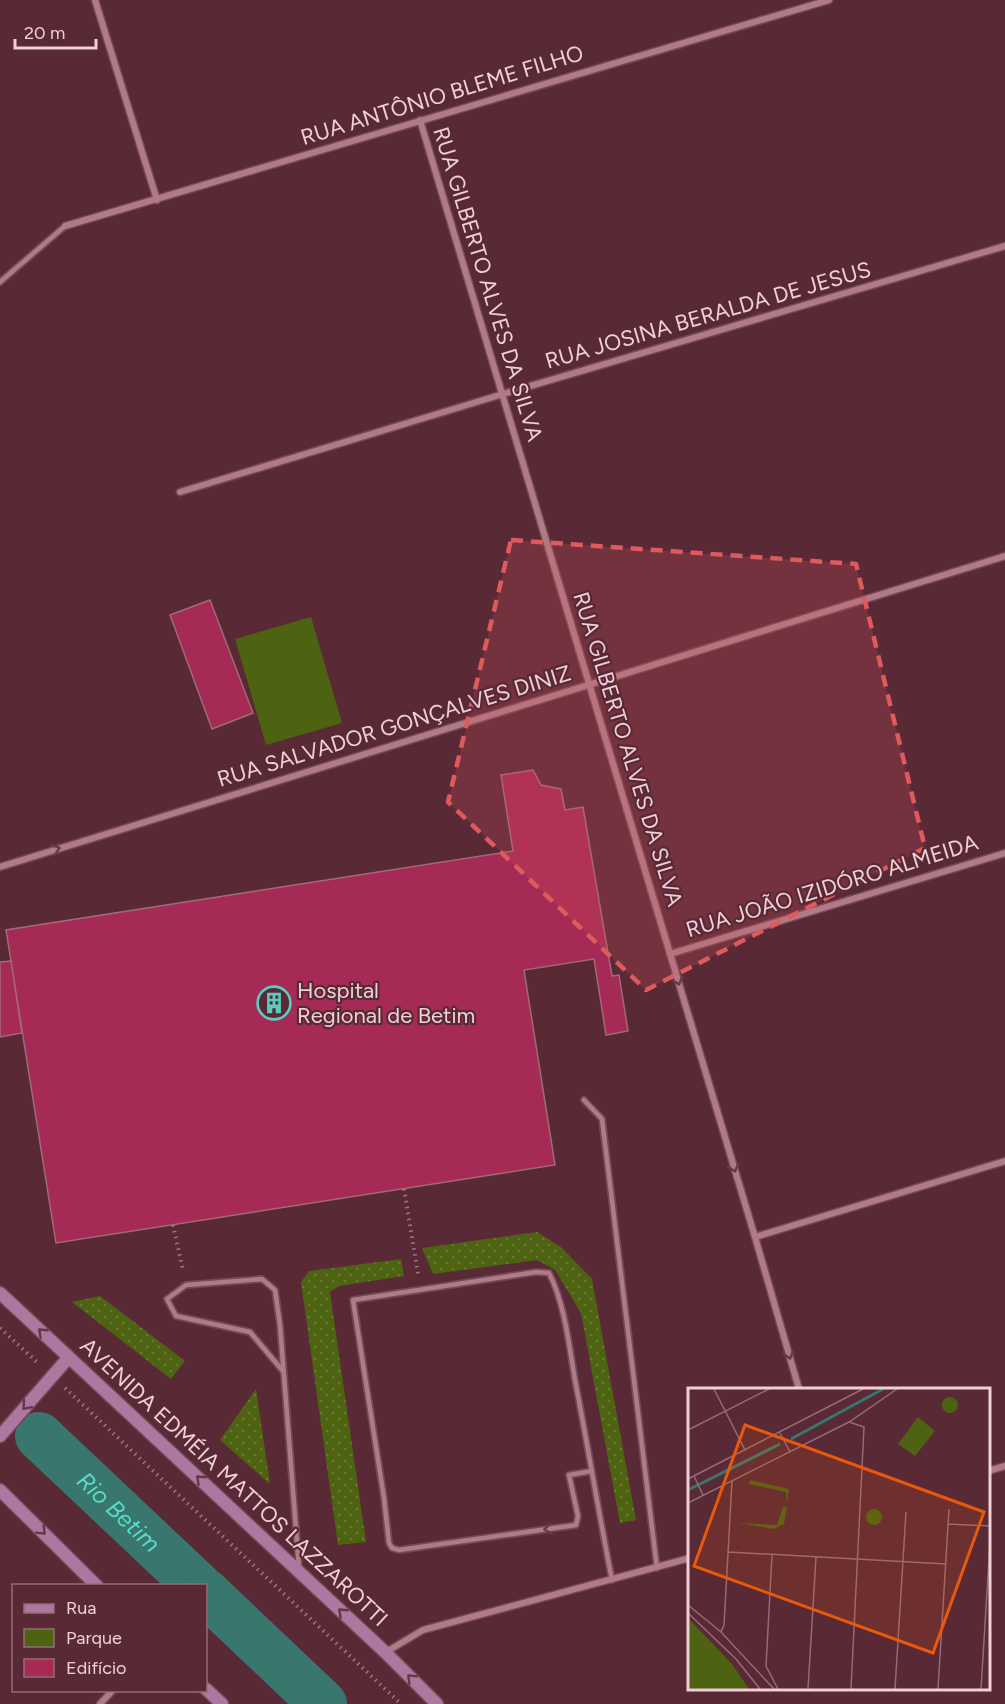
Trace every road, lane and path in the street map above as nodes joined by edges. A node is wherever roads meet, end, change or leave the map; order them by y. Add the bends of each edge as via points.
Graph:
1 (95, 0) edge
2 (829, 0) edge
3 (420, 120) junction
4 (157, 200) junction
5 (65, 226) joint
6 (1005, 246) edge
7 (0, 282) edge
8 (502, 394) junction
9 (180, 492) dead end
10 (1005, 556) edge
11 (589, 684) junction
12 (1005, 853) edge
13 (0, 867) edge
14 (670, 954) junction
15 (584, 1100) dead end
16 (1005, 1161) edge
17 (404, 1189) dead end
18 (173, 1225) dead end
19 (755, 1237) junction
20 (186, 1285) junction
21 (421, 1289) junction
22 (0, 1293) edge
23 (0, 1328) edge
24 (69, 1356) junction
25 (283, 1371) junction
26 (52, 1376) junction
27 (799, 1388) edge
28 (0, 1436) edge
29 (1005, 1466) edge
30 (990, 1470) edge
31 (592, 1472) junction
32 (0, 1490) edge
33 (688, 1559) edge
34 (657, 1568) junction
35 (299, 1572) junction
36 (612, 1580) junction
37 (95, 1584) edge
38 (385, 1652) junction
39 (207, 1690) edge
40 (110, 1692) edge
41 (100, 1704) edge
42 (222, 1704) edge
43 (401, 1704) edge
44 (437, 1704) edge

1 - 4 street
2 - 3 street, RUA ANTÔNIO BLEME FILHO
3 - 4 street, RUA ANTÔNIO BLEME FILHO
3 - 8 street, RUA GILBERTO ALVES DA SILVA
4 - 5 street, RUA ANTÔNIO BLEME FILHO
5 - 7 lane
6 - 8 street, RUA JOSINA BERALDA DE JESUS
8 - 9 street, RUA JOSINA BERALDA DE JESUS
8 - 11 street, RUA GILBERTO ALVES DA SILVA
10 - 11 street, RUA SALVADOR GONÇALVES DINIZ
13 -> 11 street, RUA SALVADOR GONÇALVES DINIZ
11 - 14 street, RUA GILBERTO ALVES DA SILVA
12 - 14 street, RUA JOÃO IZIDÓRO ALMEIDA
14 -> 19 street, RUA GILBERTO ALVES DA SILVA
15 - 34 lane via 602,1119
16 - 19 street
17 - 21 path
18 - 20 path
19 -> 27 street, RUA GILBERTO ALVES DA SILVA
20 - 25 lane via 167,1299 176,1316 250,1332
20 - 25 lane via 262,1279 275,1290
21 - 31 lane via 549,1273 566,1330
31 -> 21 lane via 569,1475 578,1516 576,1525 392,1548 353,1300
24 -> 22 main road, AVENIDA EDMÉIA MATTOS LAZZAROTTI
23 - 26 path
24 - 26 main road
35 -> 24 main road, AVENIDA EDMÉIA MATTOS LAZZAROTTI
25 - 35 lane
26 -> 28 main road
26 - 43 path
29 - 30 street
31 - 36 lane
32 -> 37 main road
33 - 34 street
34 - 36 street
38 -> 35 main road, AVENIDA EDMÉIA MATTOS LAZZAROTTI
36 - 38 street via 423,1630
44 -> 38 main road, AVENIDA EDMÉIA MATTOS LAZZAROTTI
39 - 42 main road
40 - 41 street

